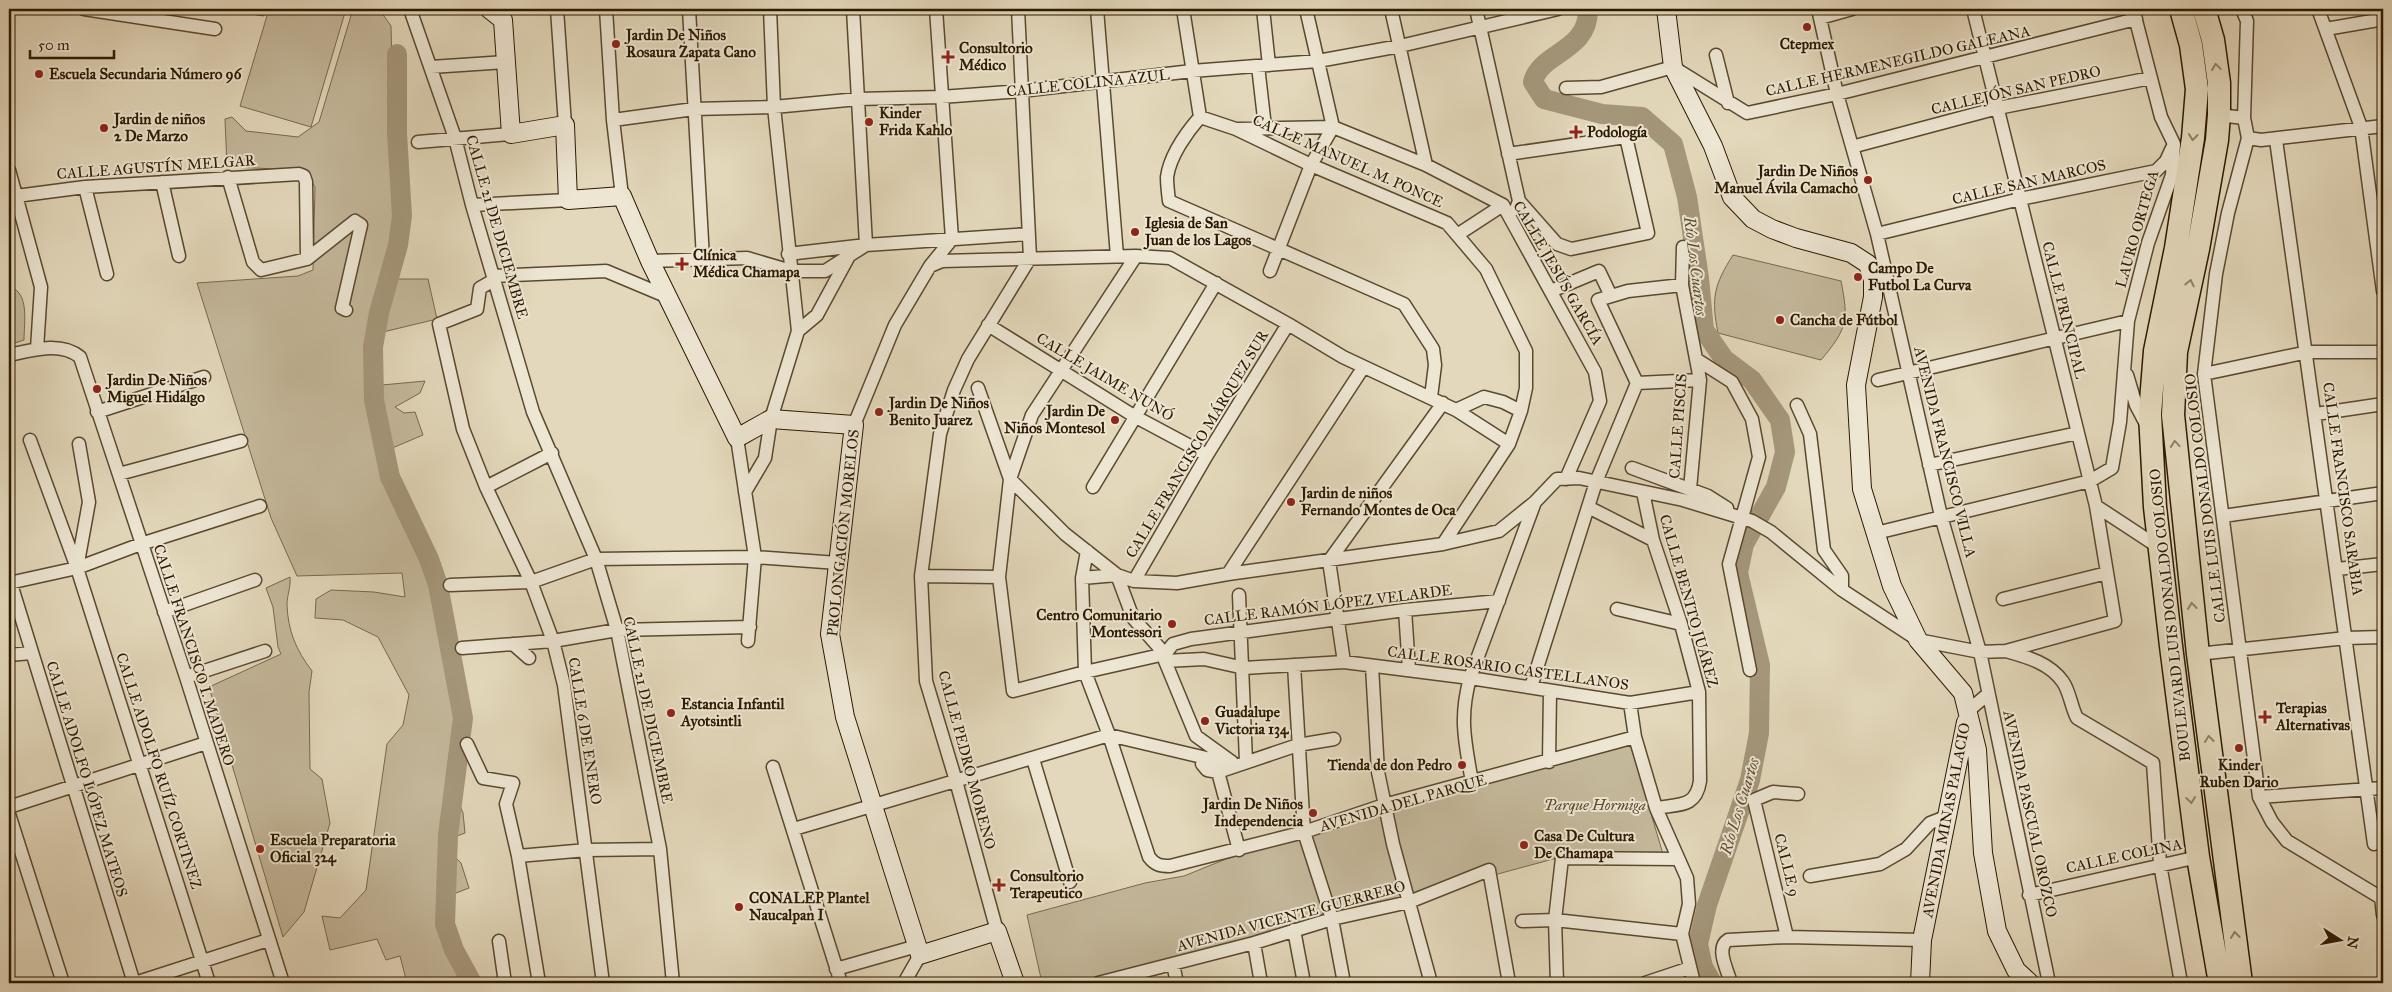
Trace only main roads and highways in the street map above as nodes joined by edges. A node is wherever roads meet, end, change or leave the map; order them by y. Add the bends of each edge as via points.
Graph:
1 (489, 9) edge
2 (1666, 9) edge
3 (2181, 9) edge
4 (2204, 9) edge
5 (1968, 712) junction
6 (1015, 983) edge
7 (1920, 983) edge
8 (2030, 983) edge
9 (2220, 983) edge
10 (2241, 983) edge

1 - 6 main road, PROLONGACIÓN MORELOS via 503,20 511,134 565,125 568,200 622,196 650,261 737,438 771,419 854,425 830,634 845,717 918,950 997,931
2 - 5 main road, AVENIDA MINAS PALACIO via 1673,68 1713,146 1732,197 1753,219 1796,238 1875,262 1873,297 1856,385 1862,489 1892,586 1918,640 1963,693
3 -> 9 highway, BOULEVARD LUIS DONALDO COLOSIO via 2191,45 2197,89 2181,221 2155,351 2151,433 2155,506 2198,857
10 -> 4 highway, BOULEVARD LUIS DONALDO COLOSIO via 2198,654 2173,415 2176,352 2198,249 2219,115 2216,66
5 - 7 main road, AVENIDA MINAS PALACIO via 1922,940
5 - 8 main road via 1977,750 1983,853 1997,931 2016,970

